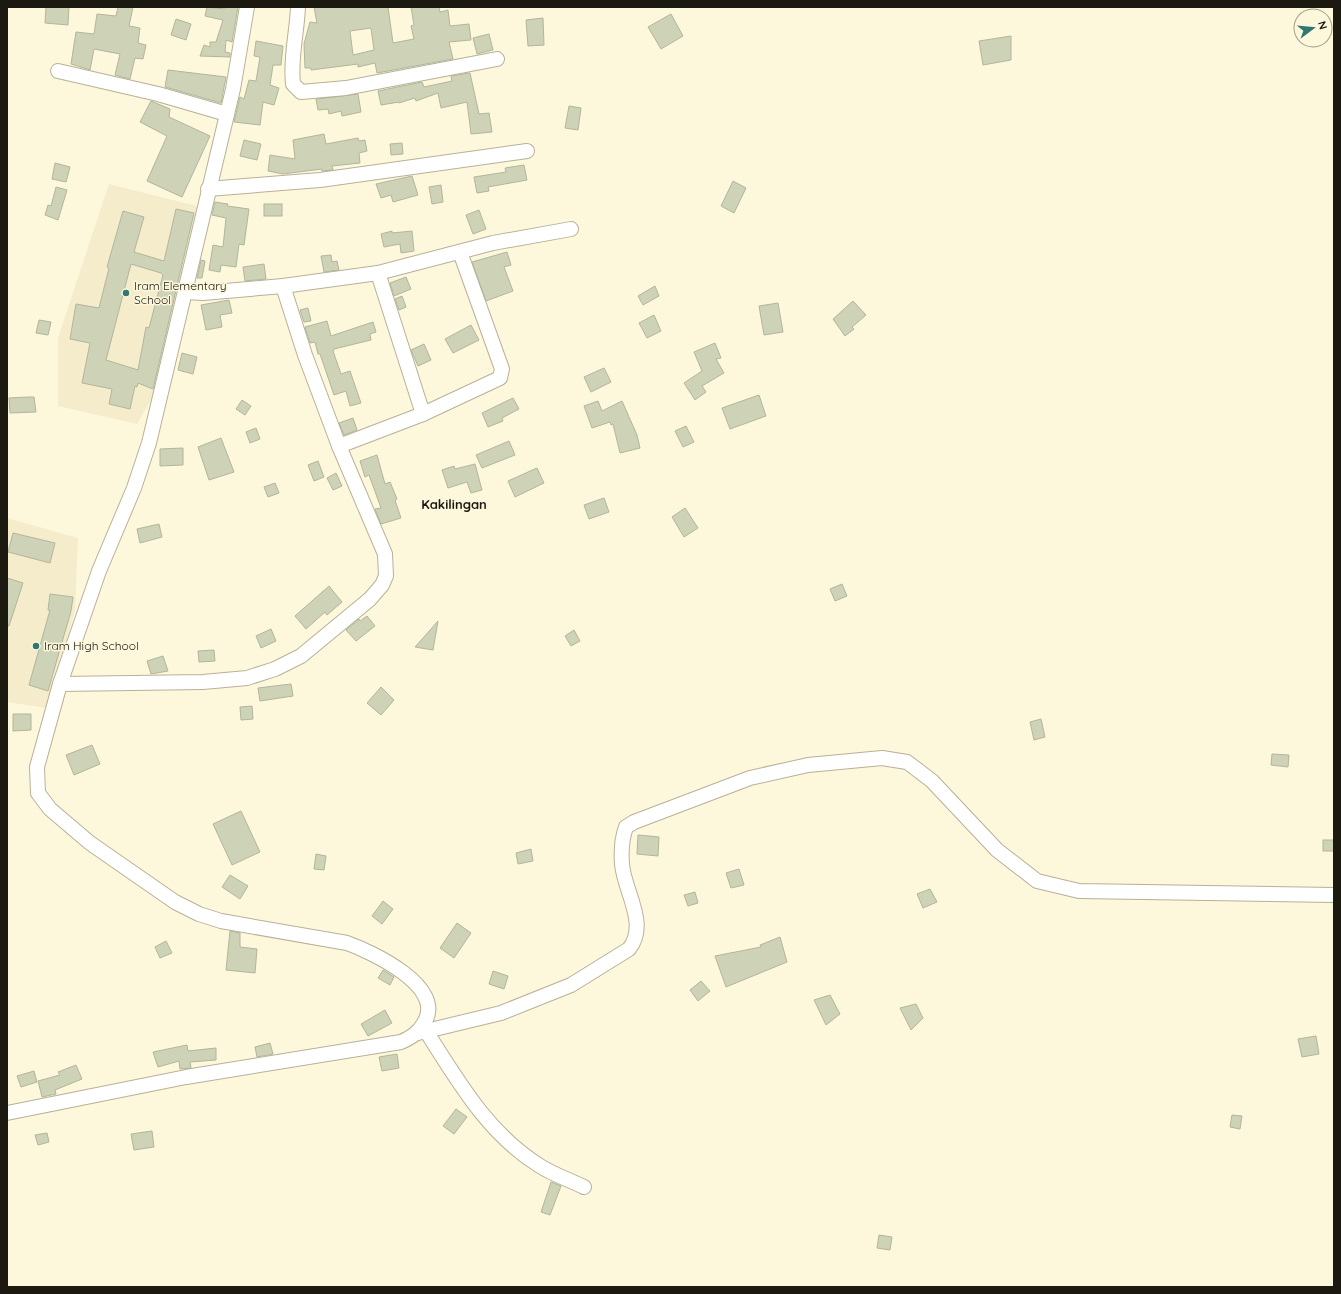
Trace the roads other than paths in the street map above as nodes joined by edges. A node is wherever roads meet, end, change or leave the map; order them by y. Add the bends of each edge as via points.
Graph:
1 (247, 7) edge
2 (298, 7) edge
3 (497, 59) dead end
4 (58, 71) dead end
5 (227, 114) junction
6 (527, 151) dead end
7 (208, 189) junction
8 (571, 229) dead end
9 (460, 252) junction
10 (378, 273) junction
11 (283, 286) junction
12 (185, 292) junction
13 (423, 414) junction
14 (339, 446) junction
15 (60, 684) junction
16 (1334, 896) edge
17 (422, 1032) junction
18 (7, 1113) edge
19 (584, 1187) dead end

1 - 5 street
2 - 3 street via 291,72 293,84 301,92 346,88
4 - 5 street via 158,94
5 - 7 street
6 - 7 street via 320,180
7 - 12 street
8 - 9 street
9 - 10 street
9 - 13 street via 502,372 498,380
10 - 11 street
10 - 13 street
11 - 12 street via 203,294
11 - 14 street via 305,355
12 - 15 street via 147,450 99,571
13 - 14 street
14 - 15 street via 386,554 386,576 370,599 301,656 275,669 247,678 203,682
15 - 17 street via 36,767 38,793 50,809 90,843 174,902 199,914 221,921 347,943 366,950 402,971 414,982 428,1005
16 - 17 street via 1072,890 1037,881 997,850 932,781 907,762 882,758 808,765 750,778 626,827 622,836 622,864 634,906 637,934 629,949 571,985 500,1013
17 - 18 street via 401,1042 186,1076
17 - 19 street via 469,1098 503,1138 540,1166

